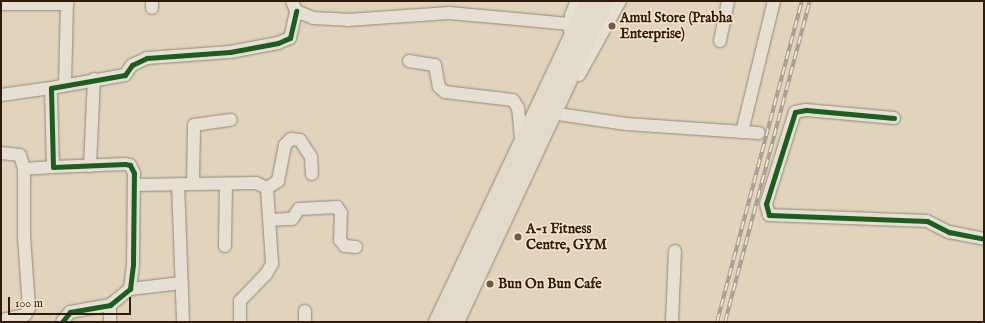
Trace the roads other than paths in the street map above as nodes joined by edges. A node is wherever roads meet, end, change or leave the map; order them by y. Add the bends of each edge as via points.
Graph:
1 (577, 1) edge
2 (590, 1) edge
3 (605, 1) edge
4 (620, 1) edge
5 (728, 1) edge
6 (774, 1) edge
7 (67, 3) edge
8 (1, 4) edge
9 (294, 6) edge
10 (570, 31) junction
11 (720, 41) dead end
12 (409, 61) dead end
13 (94, 80) junction
14 (65, 85) junction
15 (51, 88) junction
16 (1, 95) edge
17 (559, 96) junction
18 (551, 113) junction
19 (894, 118) dead end
20 (231, 120) dead end
21 (742, 132) junction
22 (759, 133) dead end
23 (522, 145) junction
24 (1, 152) edge
25 (90, 166) junction
26 (53, 167) junction
27 (24, 169) junction
28 (312, 174) dead end
29 (178, 184) junction
30 (192, 184) junction
31 (226, 184) junction
32 (134, 185) junction
33 (267, 188) junction
34 (270, 220) junction
35 (984, 239) edge
36 (225, 246) dead end
37 (356, 247) dead end
38 (675, 251) dead end
39 (182, 283) junction
40 (130, 289) junction
41 (110, 305) junction
42 (8, 320) edge
43 (62, 322) edge
44 (110, 322) edge
45 (183, 322) edge
46 (240, 322) edge
47 (438, 322) edge
48 (455, 322) edge
49 (672, 322) edge

1 - 10 street
2 - 10 highway
3 - 17 highway
4 - 17 street via 575,82
5 - 11 street
6 - 21 street
7 - 8 street
7 - 14 street
9 - 10 street via 313,18 334,20 449,13
9 - 13 street via 290,38 278,43 230,52 147,58 132,65 127,74
10 - 23 highway
12 - 23 street via 435,65 439,87 445,92 513,100 518,108
13 - 14 street
13 - 25 street
14 - 15 street
15 - 16 street
15 - 26 street
17 - 18 highway
18 - 21 street via 626,124
18 - 48 highway
19 - 35 street via 806,110 795,112 766,204 769,215 927,221 949,232
20 - 30 street via 194,125
21 - 22 street
23 - 47 highway
24 - 27 street via 20,155
25 - 26 street
25 - 32 street via 130,165
26 - 27 street
27 - 42 street via 24,237 29,308 25,315
28 - 33 street via 311,157 300,140 291,139 285,145 278,181
29 - 30 street
29 - 32 street
29 - 39 street via 178,246
30 - 31 street
31 - 33 street via 256,183
31 - 36 street
32 - 40 street
33 - 34 street
34 - 37 street via 292,219 299,208 337,208 341,213 340,240 345,246
34 - 46 street via 270,269 240,301
38 - 49 street
39 - 40 street
39 - 45 street
40 - 41 street
41 - 43 street via 70,312
41 - 44 street

